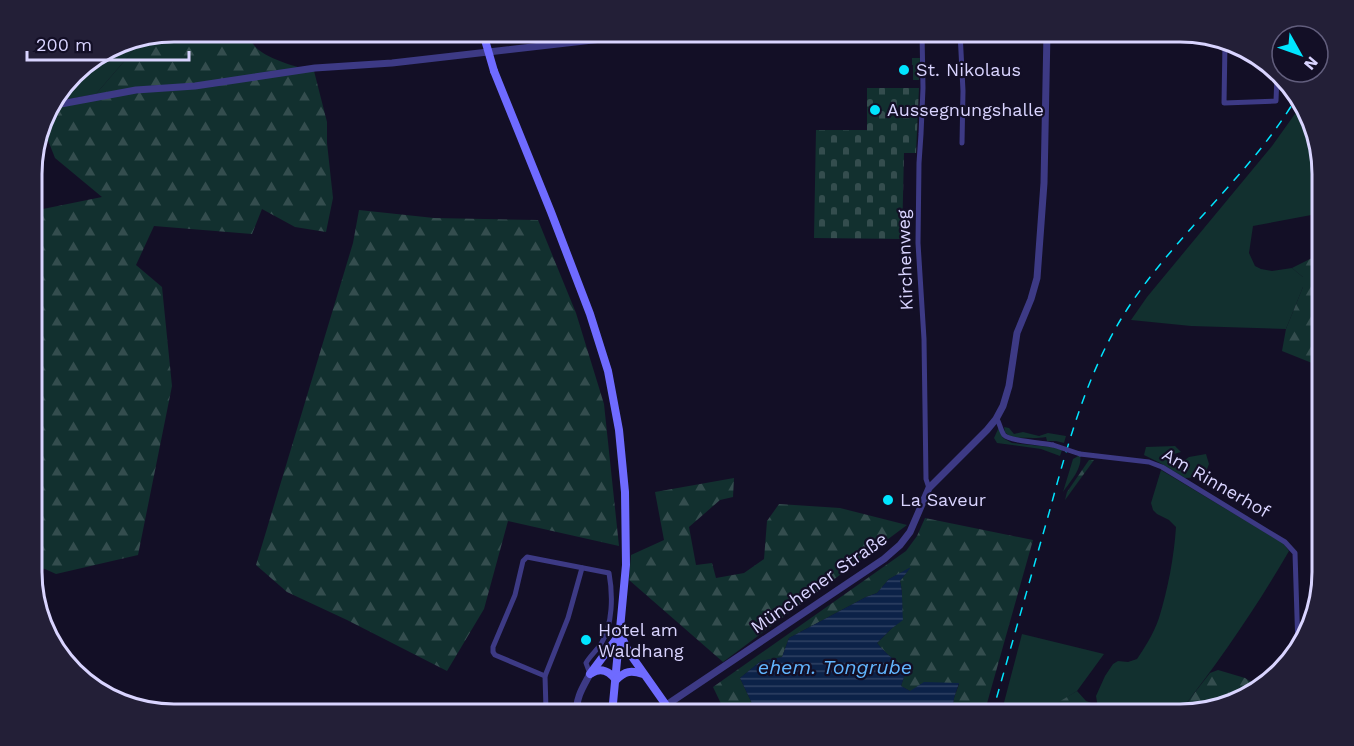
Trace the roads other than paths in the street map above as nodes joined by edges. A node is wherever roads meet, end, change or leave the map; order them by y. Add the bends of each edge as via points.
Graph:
1 (486, 42) edge
2 (575, 42) edge
3 (922, 42) edge
4 (961, 42) edge
5 (1047, 42) edge
6 (1225, 50) edge
7 (1277, 85) edge
8 (62, 104) edge
9 (962, 143) dead end
10 (996, 419) junction
11 (929, 488) junction
12 (582, 568) junction
13 (1297, 631) edge
14 (621, 633) junction
15 (591, 674) junction
16 (644, 674) junction
17 (545, 676) junction
18 (616, 680) junction
19 (546, 704) edge
20 (577, 704) edge
21 (613, 704) edge
22 (665, 704) edge
23 (667, 704) edge

1 - 14 main road, bridge via 608,371 625,492 626,565
2 - 8 street via 315,68 195,86 136,90
3 - 11 street, Kirchenweg via 918,243
4 - 9 street
5 - 10 street, Münchener Straße via 1044,183 1037,278 1017,333 1009,386
6 - 7 street via 1224,103 1276,101
10 - 11 street, Münchener Straße
10 - 13 street, Am Rinnerhof, bridge via 1002,433 1014,440 1162,467 1286,542 1295,553
11 - 23 street, Münchener Straße via 910,532 884,559
12 - 15 street via 609,573 611,582 610,617 605,634 585,663
12 - 17 street
12 - 17 street via 527,557 493,646 495,655
14 - 15 main road
14 - 16 main road
14 - 18 main road
15 - 18 main road via 606,671
15 - 20 street
16 - 18 main road via 628,671
16 - 22 main road
17 - 19 street
18 - 21 main road

